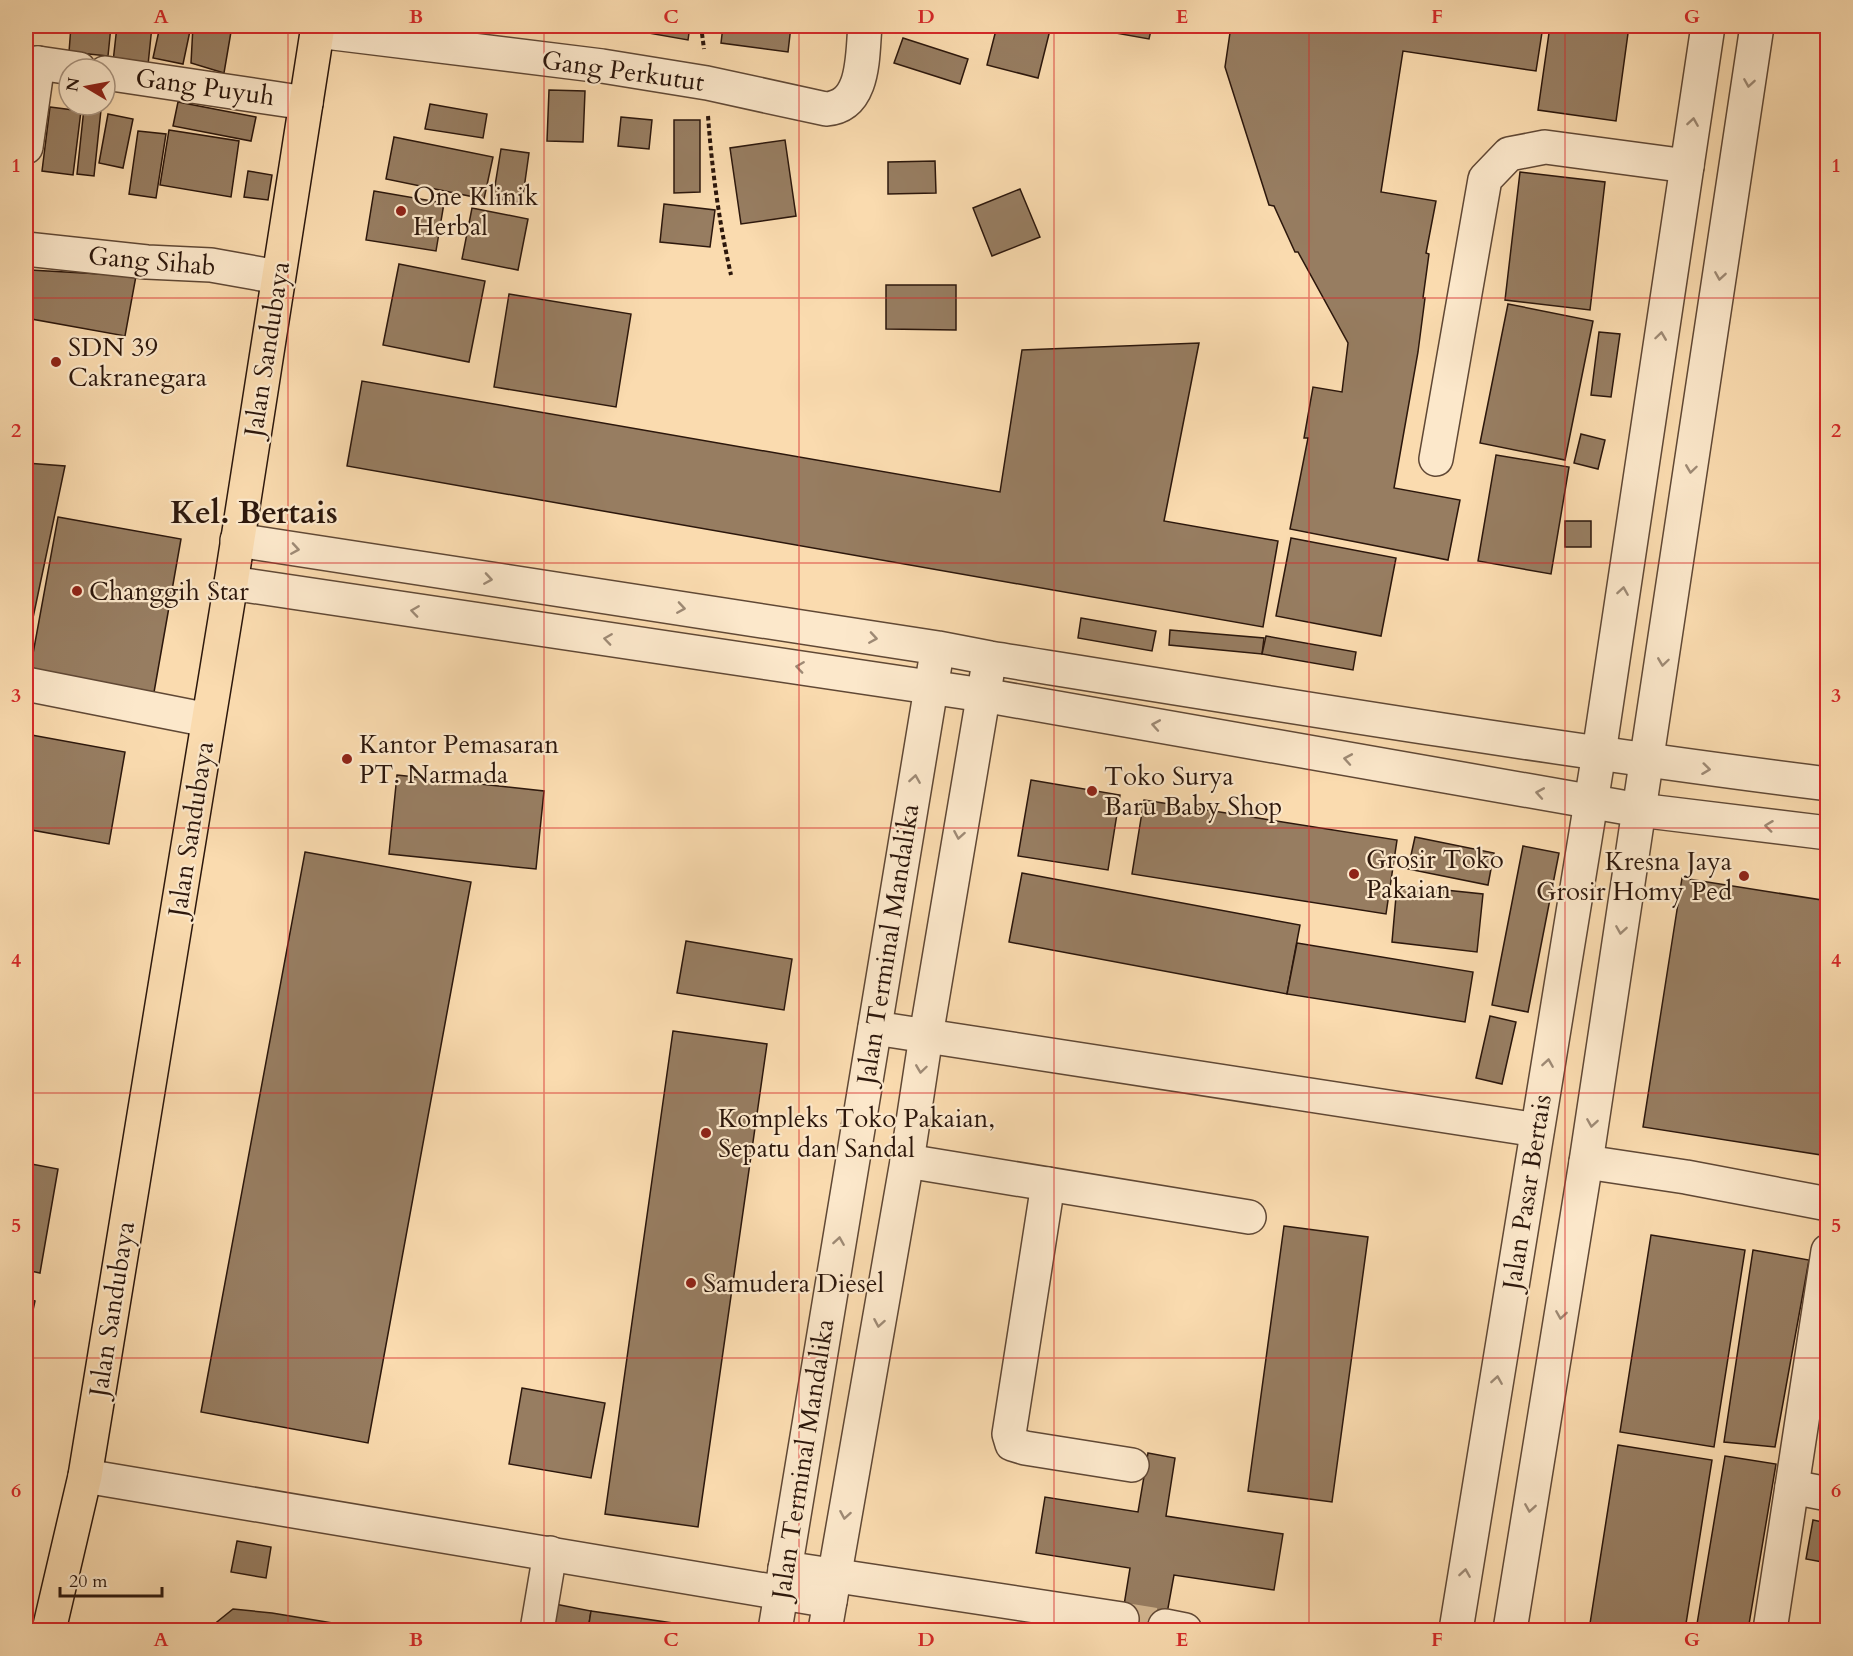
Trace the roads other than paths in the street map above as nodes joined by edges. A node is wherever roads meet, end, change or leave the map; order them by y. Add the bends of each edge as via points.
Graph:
1 (865, 26) edge
2 (1708, 26) edge
3 (1757, 26) edge
4 (318, 28) edge
5 (32, 64) edge
6 (57, 67) edge
7 (117, 75) edge
8 (306, 103) junction
9 (26, 147) edge
10 (1687, 166) junction
11 (26, 249) edge
12 (278, 277) junction
13 (1656, 375) junction
14 (1704, 383) junction
15 (1436, 459) dead end
16 (237, 540) junction
17 (231, 584) junction
18 (938, 648) junction
19 (990, 658) junction
20 (26, 684) edge
21 (930, 686) junction
22 (983, 694) junction
23 (208, 720) junction
24 (1599, 753) junction
25 (1648, 761) junction
26 (1827, 784) edge
27 (1591, 802) junction
28 (1639, 810) junction
29 (1827, 834) edge
30 (875, 1028) junction
31 (926, 1036) junction
32 (1537, 1130) junction
33 (908, 1161) junction
34 (1586, 1162) junction
35 (1048, 1185) junction
36 (1827, 1204) edge
37 (1249, 1217) dead end
38 (1827, 1251) edge
39 (1132, 1465) dead end
40 (85, 1476) junction
41 (1792, 1487) junction
42 (1827, 1494) edge
43 (550, 1553) junction
44 (783, 1581) junction
45 (830, 1603) edge
46 (1122, 1619) tunnel mouth
47 (49, 1630) edge
48 (537, 1630) edge
49 (775, 1630) edge
50 (1456, 1630) edge
51 (1510, 1630) edge
52 (1770, 1630) edge

1 - 4 street, Gang Perkutut via 858,83 848,100 821,109 707,83 602,66
10 -> 2 street, Jalan Pasar Bertais
3 -> 14 street
4 - 8 highway, Jalan Sandubaya
5 - 6 street
5 - 9 street
7 - 8 street, Gang Puyuh
8 - 12 highway, Jalan Sandubaya
13 -> 10 street, Jalan Pasar Bertais
10 - 15 street via 1545,147 1509,154 1485,179
11 - 12 street, Gang Sihab via 211,265
12 - 16 highway, Jalan Sandubaya
13 - 14 street
24 -> 13 street, Jalan Pasar Bertais
14 -> 25 street
16 - 17 highway, Jalan Sandubaya
16 -> 18 street
21 -> 17 street
17 - 23 highway, Jalan Sandubaya
18 - 19 street
18 - 21 street, Jalan Terminal Mandalika
19 - 22 street
19 - 24 street
20 - 23 street
21 - 22 street
30 -> 21 street, Jalan Terminal Mandalika
27 -> 22 street
22 -> 31 street
23 - 40 highway, Jalan Sandubaya
24 - 25 street
24 - 27 street, Jalan Pasar Bertais
25 -> 26 street
25 - 28 street
27 - 28 street
32 -> 27 street, Jalan Pasar Bertais
29 -> 28 street
28 -> 34 street
30 - 31 street
44 -> 30 street, Jalan Terminal Mandalika
31 - 32 street
31 -> 33 street
50 -> 32 street, Jalan Pasar Bertais
33 - 35 street
33 -> 45 street
34 - 36 street
34 -> 51 street
35 - 37 street
35 - 39 street via 1009,1434 1012,1444 1025,1448
38 - 41 street
40 - 43 street
40 - 47 highway, Jalan Sandubaya
41 - 42 street
41 - 52 street
43 - 44 street
43 - 48 street
44 - 45 street
44 - 49 street, Jalan Terminal Mandalika
45 - 46 street

